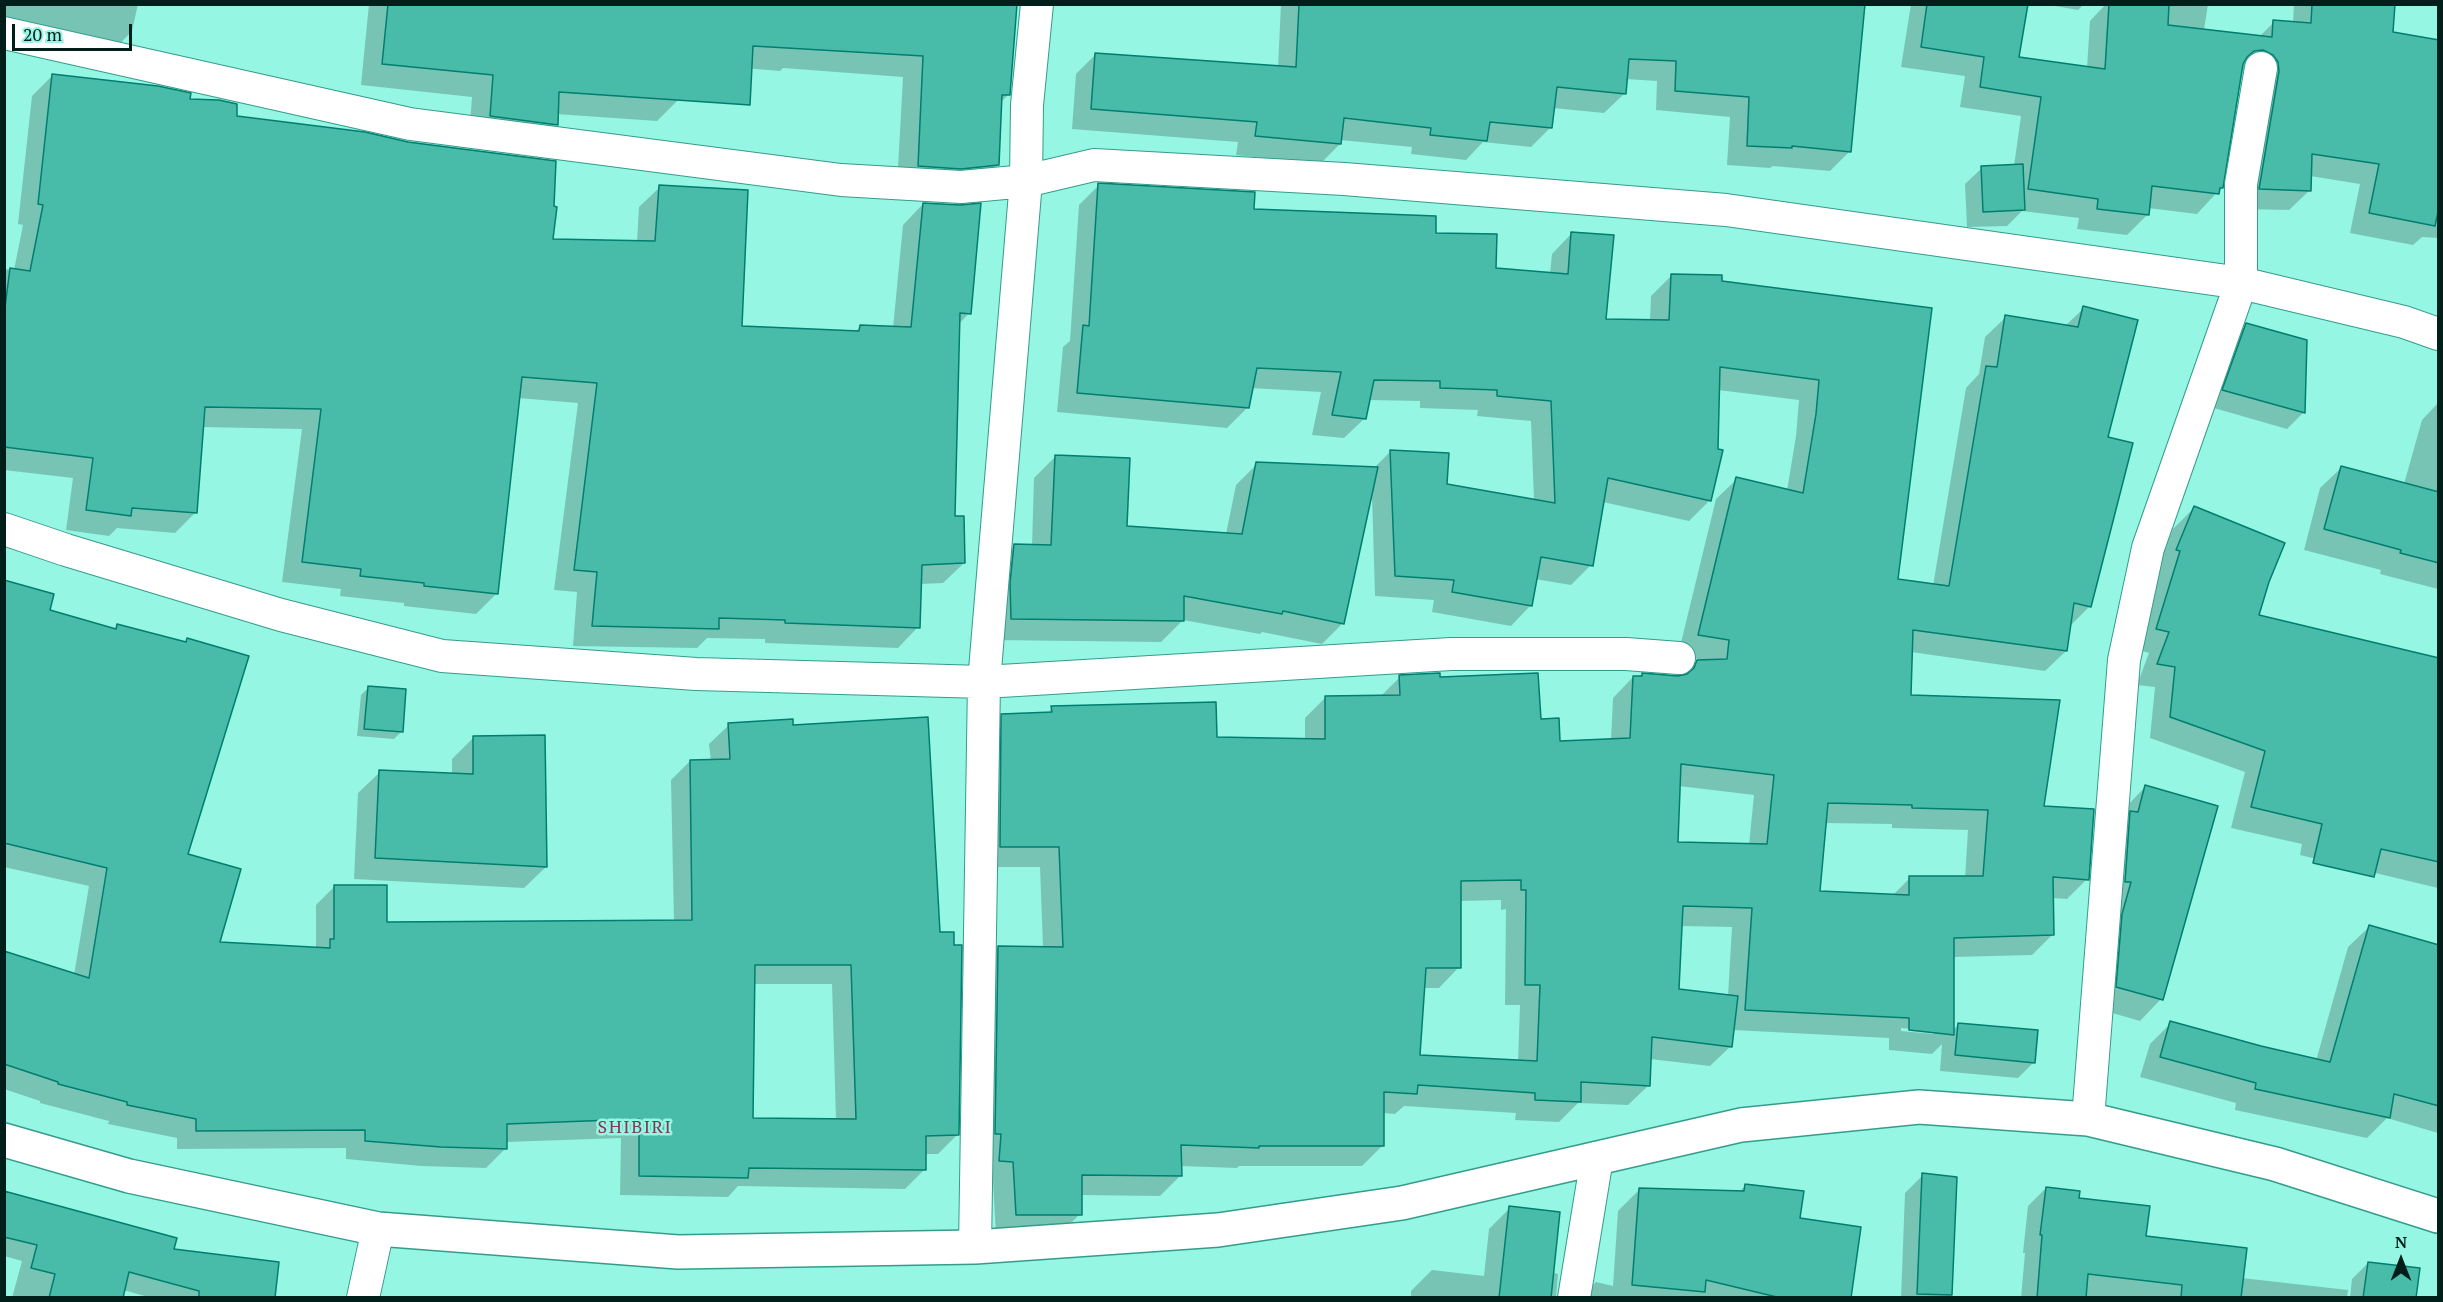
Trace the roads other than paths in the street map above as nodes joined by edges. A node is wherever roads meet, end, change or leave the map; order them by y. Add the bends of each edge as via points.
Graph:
1 (1037, 4) edge
2 (4, 33) edge
3 (2261, 68) dead end
4 (1026, 181) junction
5 (2241, 283) junction
6 (2439, 334) edge
7 (4, 529) edge
8 (1679, 658) dead end
9 (984, 682) junction
10 (2088, 1119) junction
11 (4, 1140) edge
12 (1596, 1158) junction
13 (2439, 1216) edge
14 (378, 1228) junction
15 (975, 1247) junction
16 (363, 1298) edge
17 (1574, 1298) edge

1 - 4 street via 1027,105
2 - 4 street via 410,124 841,180 961,188
3 - 5 street via 2241,184
4 - 5 street via 1094,165 1344,179 1714,209
4 - 9 street
5 - 6 street
5 - 10 street via 2148,548 2124,660
7 - 9 street via 281,615 442,656 696,674
8 - 9 street via 1626,654 1451,654
9 - 15 street
10 - 12 main road via 1919,1107 1741,1125
10 - 13 main road via 2275,1164
11 - 14 main road via 129,1176
12 - 15 main road via 1402,1203 1218,1230
12 - 17 street
14 - 15 main road via 678,1252
14 - 16 street

